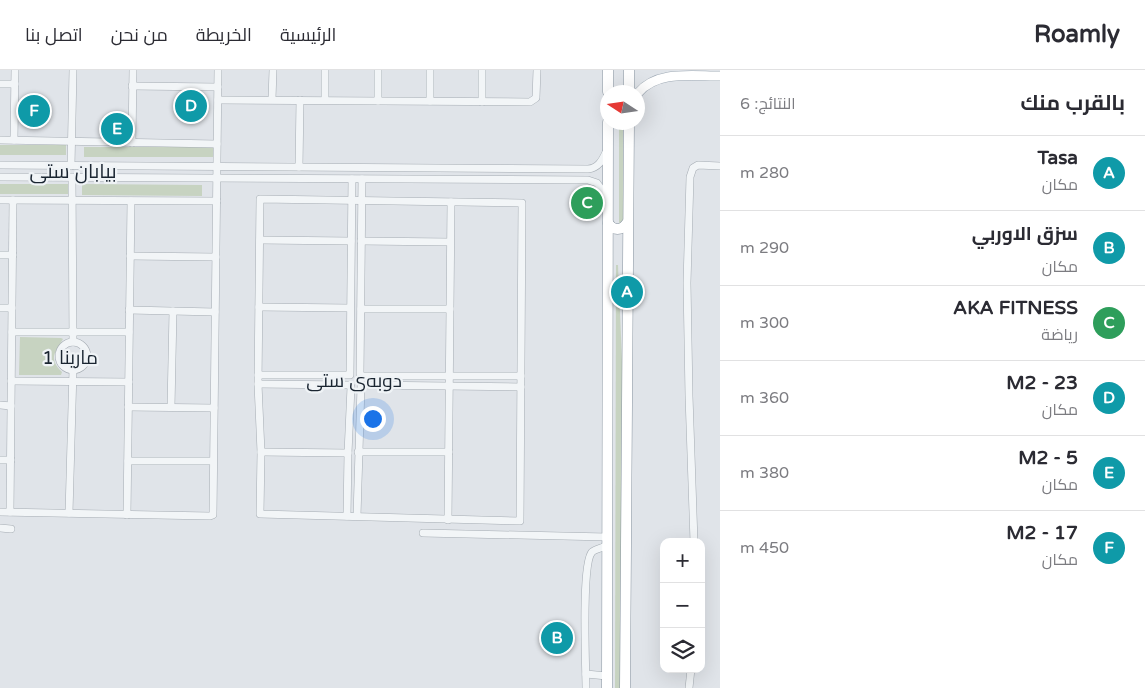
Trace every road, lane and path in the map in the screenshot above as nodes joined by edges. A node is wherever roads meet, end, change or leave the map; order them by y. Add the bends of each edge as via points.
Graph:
1 (15, 70) edge
2 (73, 70) edge
3 (133, 70) edge
4 (218, 70) edge
5 (272, 70) edge
6 (325, 70) edge
7 (378, 70) edge
8 (430, 70) edge
9 (482, 70) edge
10 (538, 70) edge
11 (608, 70) edge
12 (630, 70) edge
13 (664, 73) edge
14 (720, 76) edge
15 (0, 84) edge
16 (15, 84) junction
17 (608, 85) edge
18 (629, 85) edge
19 (132, 86) junction
20 (645, 86) edge
21 (218, 87) junction
22 (272, 99) junction
23 (218, 100) junction
24 (300, 100) junction
25 (325, 100) junction
26 (378, 100) junction
27 (430, 101) junction
28 (482, 102) junction
29 (608, 130) edge
30 (629, 130) edge
31 (0, 140) edge
32 (14, 140) junction
33 (72, 141) junction
34 (132, 142) junction
35 (217, 144) junction
36 (608, 144) junction
37 (0, 165) edge
38 (17, 165) junction
39 (71, 166) junction
40 (217, 166) junction
41 (720, 166) edge
42 (300, 167) junction
43 (310, 167) junction
44 (591, 169) junction
45 (0, 177) edge
46 (17, 177) junction
47 (72, 177) junction
48 (217, 178) junction
49 (352, 179) junction
50 (310, 180) junction
51 (362, 180) junction
52 (591, 181) junction
53 (0, 200) edge
54 (13, 200) junction
55 (72, 200) junction
56 (130, 201) junction
57 (351, 201) junction
58 (362, 201) junction
59 (608, 201) junction
60 (217, 202) junction
61 (451, 202) junction
62 (608, 223) junction
63 (628, 223) junction
64 (260, 240) junction
65 (351, 241) junction
66 (361, 241) junction
67 (450, 242) junction
68 (0, 255) edge
69 (13, 255) junction
70 (130, 256) junction
71 (216, 257) junction
72 (350, 262) junction
73 (361, 262) junction
74 (608, 264) junction
75 (628, 265) junction
76 (259, 307) junction
77 (0, 308) edge
78 (12, 308) junction
79 (350, 308) junction
80 (361, 309) junction
81 (450, 309) junction
82 (130, 310) junction
83 (173, 311) junction
84 (215, 312) junction
85 (12, 332) junction
86 (73, 332) junction
87 (129, 332) junction
88 (73, 342) junction
89 (73, 370) junction
90 (258, 375) junction
91 (350, 375) junction
92 (361, 375) junction
93 (449, 376) junction
94 (521, 376) junction
95 (12, 381) junction
96 (72, 382) junction
97 (129, 382) junction
98 (258, 384) junction
99 (350, 386) junction
100 (361, 386) junction
101 (449, 386) junction
102 (521, 387) junction
103 (0, 406) edge
104 (11, 406) junction
105 (128, 407) junction
106 (171, 407) junction
107 (214, 408) junction
108 (261, 452) junction
109 (358, 452) junction
110 (449, 452) junction
111 (348, 453) junction
112 (0, 460) edge
113 (11, 460) junction
114 (128, 461) junction
115 (213, 461) junction
116 (0, 512) edge
117 (10, 512) junction
118 (70, 513) junction
119 (128, 515) junction
120 (347, 516) junction
121 (357, 516) junction
122 (448, 520) junction
123 (0, 528) edge
124 (11, 529) dead end
125 (423, 533) dead end
126 (694, 538) edge
127 (607, 541) junction
128 (691, 673) edge
129 (586, 674) junction
130 (607, 676) junction
131 (586, 688) edge
132 (607, 688) edge
133 (625, 688) edge
134 (689, 688) edge

1 - 16 street
2 - 33 street
3 - 19 street
4 - 21 street
5 - 22 street
6 - 25 street
7 - 26 street
8 - 27 street
9 - 28 street
10 - 28 street via 536,98 530,102
11 - 17 highway
12 - 18 highway
13 - 14 main road
13 - 20 main road
15 - 16 street
16 - 32 street
19 - 21 street
19 - 34 street
21 - 23 street
22 - 23 street
22 - 24 street
23 - 35 street
24 - 25 street
24 - 42 street
25 - 26 street
26 - 27 street
27 - 28 street
29 - 36 highway
30 - 63 highway
31 - 32 street
32 - 33 street
33 - 34 street
33 - 39 street
34 - 35 street
35 - 40 street
36 - 44 street via 600,164
36 - 59 highway
37 - 38 street
38 - 39 street
38 - 46 street
39 - 40 street
40 - 42 street
40 - 48 street
41 - 126 street via 698,165 690,177 687,284
42 - 43 street
43 - 44 street
43 - 50 street
44 - 52 street
45 - 46 street
46 - 47 street
47 - 48 street
47 - 55 street
48 - 50 street
48 - 60 street
49 - 50 street
49 - 51 street
49 - 57 street
51 - 52 street
51 - 58 street
52 - 59 street via 602,188
53 - 54 street
54 - 55 street
54 - 69 street
55 - 56 street
55 - 86 street
56 - 60 street
56 - 70 street
57 - 58 street
57 - 64 street via 260,199
57 - 65 street
58 - 61 street
58 - 66 street
59 - 62 highway
60 - 71 street
61 - 67 street
61 - 94 street via 522,202
62 - 63 highway via 618,230
62 - 74 highway
63 - 75 highway
64 - 65 street
64 - 76 street
65 - 72 street
66 - 67 street
66 - 73 street
67 - 81 street
68 - 69 street
69 - 78 street
70 - 71 street
70 - 82 street
71 - 84 street
72 - 73 street
72 - 79 street
73 - 80 street
74 - 75 highway via 612,256 619,254
74 - 127 highway
75 - 133 highway
76 - 79 street
76 - 90 street
77 - 78 street
78 - 85 street
79 - 91 street
80 - 81 street
80 - 92 street
81 - 93 street
82 - 83 street
82 - 87 street
83 - 84 street
83 - 106 street
84 - 107 street
85 - 86 street
85 - 95 street
86 - 87 street
86 - 88 street
87 - 97 street
88 - 89 street via 81,345 87,356 81,368
88 - 89 street via 64,345 59,358 63,366
89 - 96 street
90 - 91 street
90 - 98 street
91 - 92 street via 356,372
91 - 99 street
92 - 93 street
92 - 100 street
93 - 94 street
93 - 101 street
94 - 102 street
95 - 96 street
95 - 104 street
96 - 97 street
96 - 118 street
97 - 105 street
98 - 99 street
98 - 108 street
99 - 100 street
99 - 111 street
100 - 101 street
100 - 109 street
101 - 102 street
101 - 110 street
102 - 122 street via 520,521
103 - 104 street
104 - 113 street
105 - 106 street
105 - 114 street
106 - 107 street
107 - 115 street
108 - 111 street
108 - 120 street via 260,514
109 - 110 street
109 - 121 street
110 - 122 street
111 - 120 street
112 - 113 street
113 - 117 street
114 - 115 street
114 - 119 street
115 - 119 street via 211,516
116 - 117 street
117 - 118 street
118 - 119 street
120 - 121 street
121 - 122 street
123 - 124 street
125 - 127 street
127 - 129 street via 592,552 587,562
127 - 130 highway
128 - 134 street
129 - 130 street
129 - 131 street
130 - 132 highway

